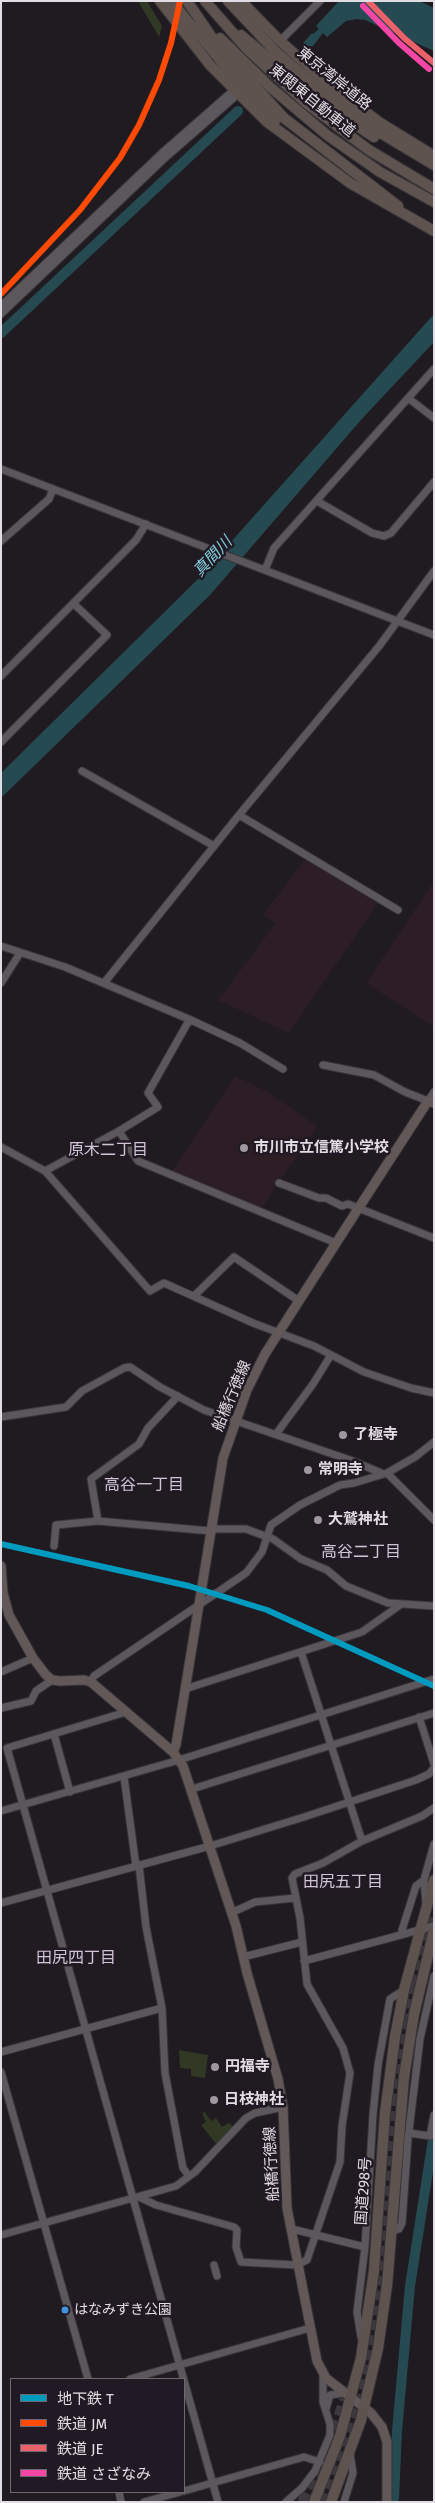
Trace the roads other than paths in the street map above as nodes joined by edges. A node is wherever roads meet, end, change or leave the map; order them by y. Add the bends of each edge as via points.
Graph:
1 (160, 1) edge
2 (171, 1) edge
3 (188, 1) edge
4 (205, 1) edge
5 (228, 1) edge
6 (241, 1) edge
7 (320, 1) edge
8 (213, 12) junction
9 (280, 41) junction
10 (236, 92) junction
11 (285, 134) junction
12 (432, 161) edge
13 (434, 189) edge
14 (121, 196) junction
15 (434, 202) edge
16 (418, 223) junction
17 (434, 231) edge
18 (1, 306) edge
19 (1, 314) edge
20 (434, 368) edge
21 (408, 398) junction
22 (434, 418) edge
23 (1, 469) edge
24 (434, 482) edge
25 (53, 489) junction
26 (317, 501) junction
27 (146, 524) junction
28 (1, 541) edge
29 (265, 570) junction
30 (434, 571) edge
31 (74, 604) junction
32 (397, 620) junction
33 (434, 635) edge
34 (1, 676) edge
35 (1, 742) edge
36 (82, 771) dead end
37 (239, 815) junction
38 (214, 846) junction
39 (398, 910) dead end
40 (1, 946) edge
41 (20, 953) junction
42 (1, 982) edge
43 (104, 983) junction
44 (192, 1020) junction
45 (323, 1065) dead end
46 (283, 1069) dead end
47 (434, 1092) edge
48 (431, 1102) edge
49 (119, 1131) junction
50 (1, 1146) edge
51 (45, 1171) junction
52 (279, 1183) dead end
53 (358, 1209) junction
54 (434, 1238) edge
55 (336, 1243) junction
56 (194, 1296) junction
57 (299, 1301) junction
58 (279, 1333) junction
59 (331, 1355) junction
60 (434, 1393) edge
61 (178, 1396) junction
62 (1, 1417) edge
63 (236, 1420) junction
64 (276, 1434) junction
65 (434, 1442) edge
66 (384, 1473) junction
67 (434, 1520) edge
68 (98, 1521) junction
69 (211, 1530) junction
70 (267, 1537) junction
71 (54, 1546) dead end
72 (1, 1566) edge
73 (2, 1593) edge
74 (198, 1605) junction
75 (400, 1605) junction
76 (434, 1606) edge
77 (300, 1652) junction
78 (33, 1658) junction
79 (1, 1672) edge
80 (434, 1679) edge
81 (52, 1680) junction
82 (91, 1682) junction
83 (185, 1689) junction
84 (1, 1708) edge
85 (126, 1712) junction
86 (434, 1713) edge
87 (322, 1715) junction
88 (419, 1717) junction
89 (54, 1734) junction
90 (331, 1744) junction
91 (173, 1752) junction
92 (180, 1760) junction
93 (434, 1764) edge
94 (434, 1768) edge
95 (124, 1777) junction
96 (192, 1789) junction
97 (70, 1792) junction
98 (350, 1801) junction
99 (24, 1804) junction
100 (434, 1808) edge
101 (1, 1810) edge
102 (362, 1841) junction
103 (434, 1844) edge
104 (210, 1846) junction
105 (137, 1865) junction
106 (429, 1880) edge
107 (47, 1891) junction
108 (295, 1898) junction
109 (1, 1903) edge
110 (231, 1913) junction
111 (434, 1926) edge
112 (402, 1930) dead end
113 (419, 1930) junction
114 (434, 1930) edge
115 (302, 1942) junction
116 (243, 1957) junction
117 (304, 1962) junction
118 (422, 1976) junction
119 (434, 1976) edge
120 (432, 1985) junction
121 (404, 1990) junction
122 (162, 2008) junction
123 (86, 2029) junction
124 (1, 2052) edge
125 (1, 2072) edge
126 (283, 2107) junction
127 (434, 2115) edge
128 (409, 2133) junction
129 (188, 2175) junction
130 (136, 2198) junction
131 (43, 2223) junction
132 (292, 2230) junction
133 (392, 2231) junction
134 (1, 2235) edge
135 (314, 2236) junction
136 (365, 2247) junction
137 (299, 2265) junction
138 (214, 2266) dead end
139 (217, 2276) dead end
140 (310, 2328) junction
141 (361, 2358) junction
142 (180, 2364) junction
143 (323, 2374) junction
144 (88, 2378) edge
145 (133, 2378) edge
146 (184, 2378) edge
147 (185, 2383) edge
148 (348, 2396) junction
149 (364, 2408) junction
150 (326, 2410) junction
151 (350, 2454) junction
152 (320, 2462) junction
153 (325, 2478) junction
154 (212, 2483) junction
155 (185, 2491) edge
156 (176, 2493) edge
157 (144, 2502) edge
158 (218, 2502) edge
159 (286, 2502) edge
160 (310, 2502) edge
161 (314, 2502) edge
162 (330, 2502) edge
163 (344, 2502) edge
164 (388, 2502) edge

1 - 10 highway via 198,51
2 - 11 highway
3 - 15 highway, 東関東自動車道 via 238,57 298,112 362,160
3 - 16 highway via 217,45 279,113
4 - 8 highway, 東関東自動車道
5 - 12 highway, 東京湾岸道路 via 275,51 318,88 362,121
6 - 9 highway, 東京湾岸道路
7 - 9 street
8 - 12 highway via 334,111 398,150
8 - 13 highway, 東関東自動車道 via 263,65 313,109 369,150
9 - 12 highway, 東京湾岸道路 via 353,103
10 - 11 highway via 267,122
10 - 14 street
11 - 16 highway via 350,183
14 - 18 street
14 - 19 street
16 - 17 highway
20 - 21 street
21 - 22 street
21 - 26 street
23 - 25 street
24 - 26 street via 384,536 372,533
25 - 27 street
25 - 28 street via 49,499
26 - 29 street via 272,550
27 - 29 street
27 - 31 street via 140,536
29 - 32 street
30 - 32 street
31 - 34 street
31 - 35 street via 107,635
32 - 33 street
32 - 37 street via 380,645
36 - 38 street
37 - 38 street
37 - 39 street
38 - 43 street
40 - 41 street
41 - 42 street
41 - 43 street
43 - 44 street
44 - 46 street
44 - 49 street via 148,1094 158,1107
45 - 48 street via 374,1075
47 - 48 street
48 - 53 main road, 船橋行徳線
49 - 51 street
49 - 55 street via 138,1161
50 - 51 street
51 - 56 street via 150,1291 164,1283
52 - 53 street
53 - 54 street
53 - 55 main road, 船橋行徳線
55 - 57 main road, 船橋行徳線
56 - 57 street via 234,1257
56 - 58 street
57 - 58 main road, 船橋行徳線
58 - 59 street
58 - 63 main road, 船橋行徳線 via 255,1373
59 - 60 street via 364,1372
59 - 64 street
61 - 62 street via 130,1367 82,1390 66,1407
61 - 63 street via 204,1410
61 - 68 street via 148,1428 139,1444 91,1479
63 - 64 street
63 - 69 main road, 船橋行徳線 via 222,1458
64 - 66 street
65 - 66 street via 415,1457
66 - 67 street
66 - 70 street via 340,1485 300,1504 271,1526
68 - 69 street
68 - 71 street via 56,1525
69 - 70 street via 246,1529
69 - 74 main road, 船橋行徳線
70 - 74 street via 251,1569
70 - 75 street via 301,1559 327,1570 346,1586
72 - 73 main road
73 - 78 main road via 9,1615
74 - 82 street via 94,1676
74 - 83 main road, 船橋行徳線
75 - 76 street
75 - 77 street via 362,1632
77 - 83 street
77 - 87 street
78 - 79 street
78 - 81 main road
80 - 87 street
81 - 82 main road
81 - 84 street via 36,1691 31,1701
82 - 85 main road, 船橋行徳線
83 - 91 main road, 船橋行徳線
85 - 89 street
85 - 91 main road, 船橋行徳線
86 - 88 street
87 - 90 street
87 - 92 street
88 - 90 street
88 - 93 street
89 - 97 street
89 - 99 street via 7,1748
90 - 96 street
90 - 98 street
91 - 92 main road, 船橋行徳線
92 - 95 street
92 - 96 main road, 船橋行徳線
94 - 98 street via 422,1778
95 - 97 street
95 - 105 street
96 - 104 main road, 船橋行徳線
97 - 99 street
98 - 102 street
98 - 104 street
99 - 101 street
99 - 107 street
100 - 102 street
102 - 108 street via 323,1863 292,1875
103 - 106 street
104 - 105 street
104 - 110 main road, 船橋行徳線
105 - 107 street
105 - 122 street
106 - 112 street via 416,1886
106 - 113 highway, 国道298号
107 - 109 street
107 - 123 street
108 - 110 street via 255,1902
108 - 115 street
110 - 116 main road, 船橋行徳線
111 - 113 street
113 - 117 street
113 - 121 highway, 国道298号
114 - 118 highway, 国道298号
115 - 116 street
115 - 117 street
116 - 126 main road, 船橋行徳線 via 275,2066
117 - 135 street via 309,1989 343,2048 350,2073 340,2162
118 - 120 street
118 - 133 highway, 国道298号 via 404,2077
119 - 120 street
120 - 128 street via 420,2039
121 - 136 street via 390,1999 378,2065
121 - 141 highway, 国道298号 via 389,2075 374,2271
122 - 123 street
122 - 129 street via 165,2074 183,2168
123 - 124 street
123 - 130 street
125 - 131 street
126 - 129 street via 250,2115 195,2172
126 - 132 main road, 船橋行徳線 via 286,2198
127 - 128 street via 430,2136
128 - 133 street via 402,2223 399,2229
129 - 130 street via 176,2186
130 - 131 street
130 - 137 street via 234,2227 241,2262
130 - 142 street
131 - 134 street
131 - 144 street
132 - 135 street
132 - 137 main road, 船橋行徳線
133 - 149 highway, 国道298号 via 381,2333
135 - 136 street
135 - 137 street via 309,2257
136 - 141 street via 357,2312
137 - 140 main road, 船橋行徳線
138 - 139 street
140 - 142 street
140 - 143 main road, 船橋行徳線 via 316,2361
141 - 148 highway, 国道298号
142 - 145 street
142 - 146 street
143 - 148 main road, 船橋行徳線
143 - 150 street
147 - 154 street
148 - 149 main road, 船橋行徳線
148 - 150 street via 330,2395
148 - 153 highway, 国道298号
149 - 151 highway, 国道298号
149 - 164 main road, 船橋行徳線 via 377,2419 385,2435
150 - 152 street via 331,2429
151 - 162 highway, 国道298号
151 - 163 street via 353,2473
152 - 154 street via 304,2457
152 - 159 street via 308,2482
153 - 160 highway
153 - 161 highway, 国道298号
154 - 155 street
154 - 158 street
156 - 157 street

